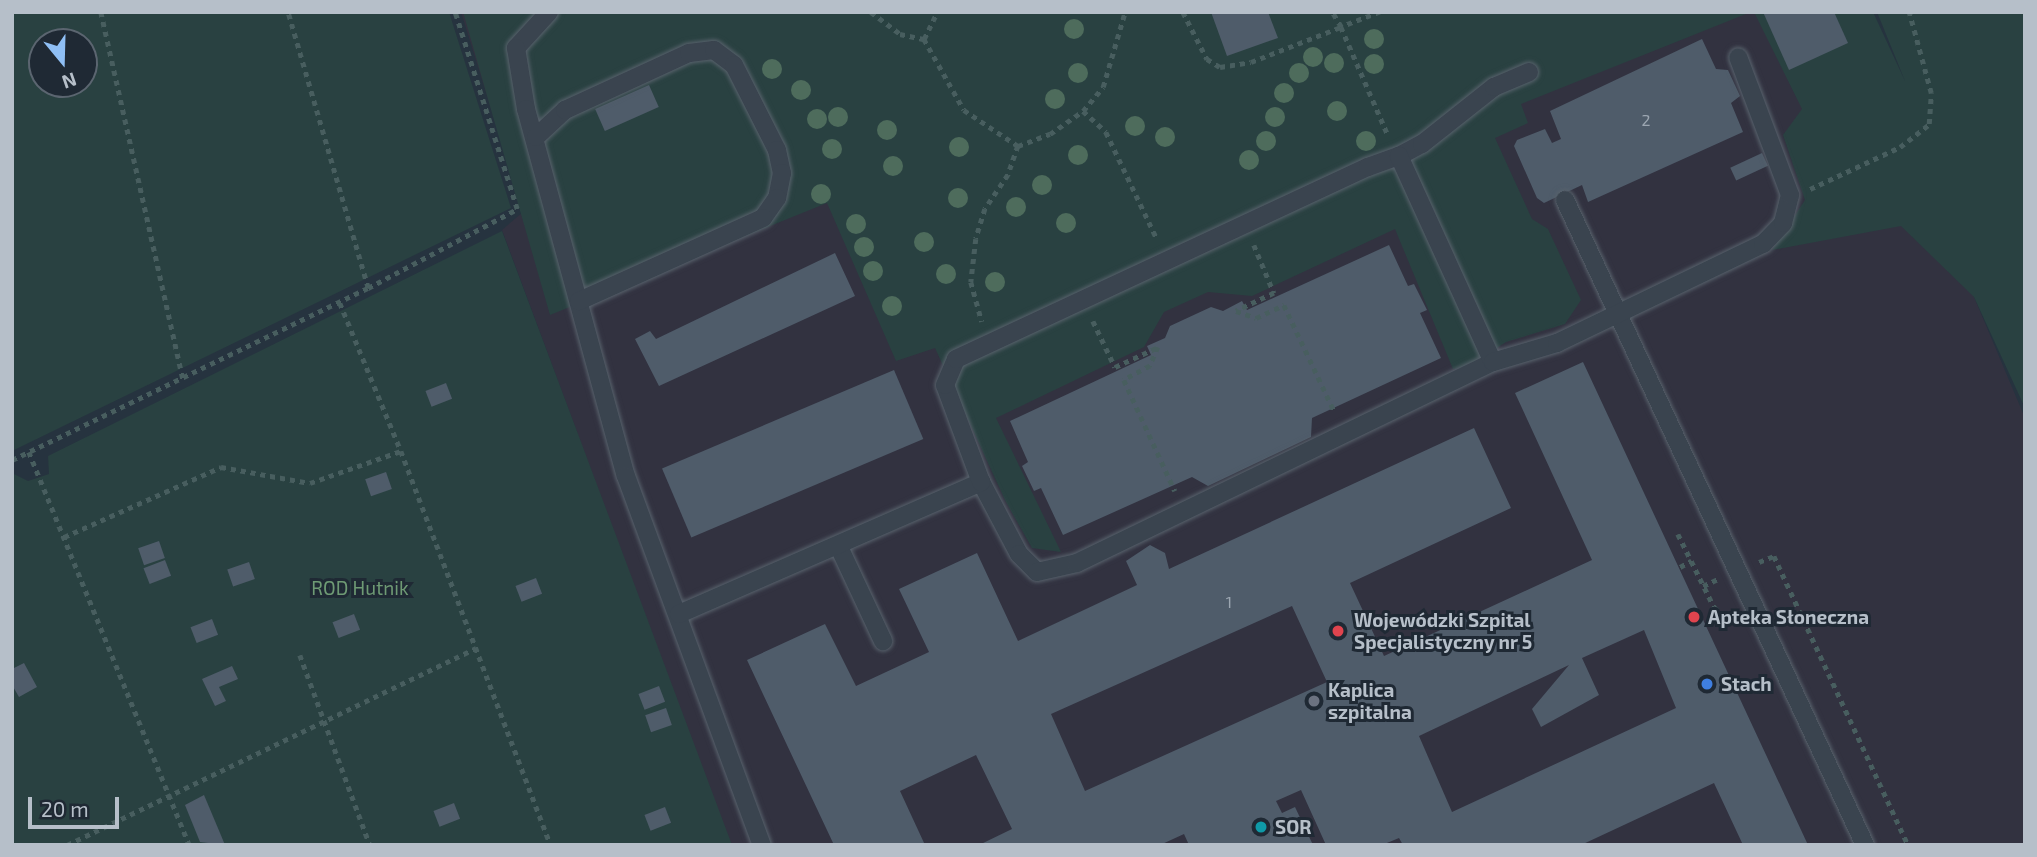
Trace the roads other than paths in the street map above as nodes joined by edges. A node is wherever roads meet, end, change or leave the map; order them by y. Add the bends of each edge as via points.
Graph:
1 (549, 12) edge
2 (1738, 57) dead end
3 (1529, 72) dead end
4 (536, 137) junction
5 (1399, 156) junction
6 (1565, 200) dead end
7 (579, 301) junction
8 (1617, 313) junction
9 (1493, 362) junction
10 (981, 482) junction
11 (839, 547) junction
12 (679, 614) junction
13 (883, 641) dead end
14 (762, 845) edge
15 (1865, 845) edge

1 - 4 lane via 516,48
2 - 8 lane via 1790,195 1783,223 1763,244
3 - 5 lane via 1494,87
4 - 7 lane
4 - 7 lane via 565,110 689,53 713,50 734,65 777,150 782,173 777,198 763,218
5 - 9 lane
5 - 10 lane via 1244,222 956,359 945,385
6 - 8 lane
7 - 12 lane via 626,476
8 - 9 lane via 1557,343
8 - 15 lane
9 - 10 lane via 1077,563 1037,572 1019,554
10 - 11 lane
11 - 12 lane
11 - 13 lane
12 - 14 lane

